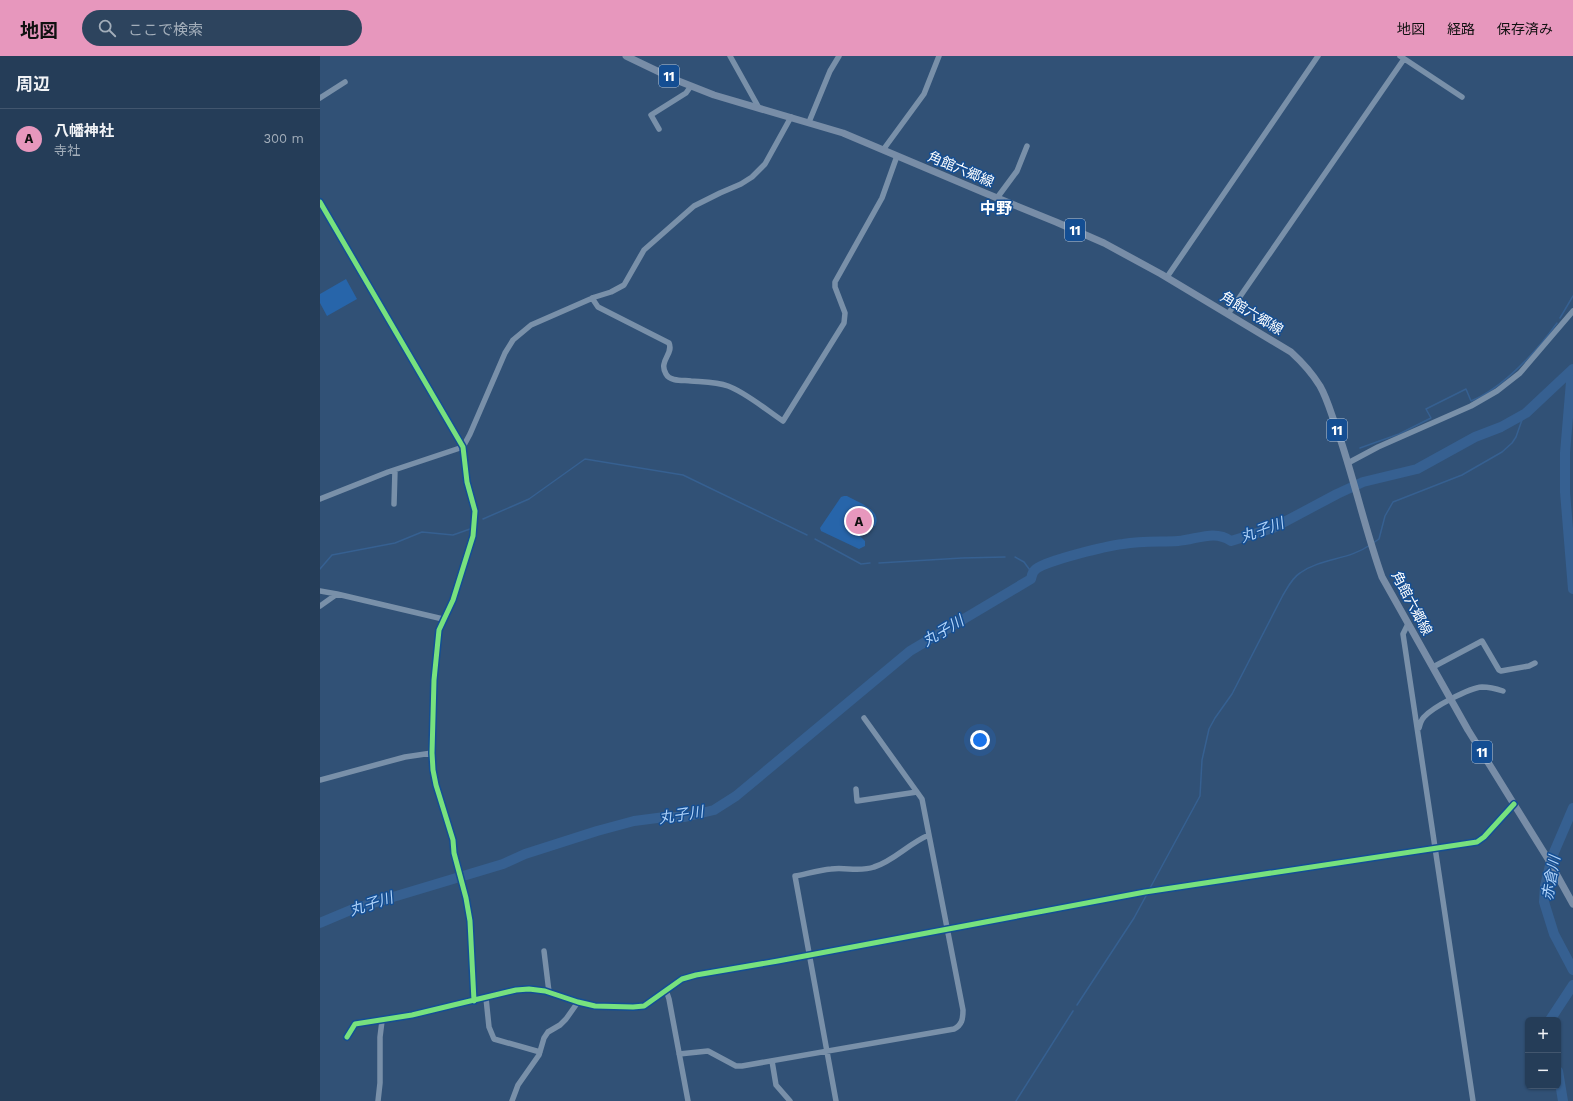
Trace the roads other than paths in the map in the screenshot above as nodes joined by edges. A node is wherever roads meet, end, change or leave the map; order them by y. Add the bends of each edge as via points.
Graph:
1 (626, 56) edge
2 (730, 56) edge
3 (840, 56) edge
4 (939, 56) edge
5 (1318, 56) edge
6 (1402, 58) edge
7 (346, 82) dead end
8 (691, 86) junction
9 (1462, 97) dead end
10 (320, 98) edge
11 (759, 108) junction
12 (791, 117) junction
13 (809, 122) junction
14 (659, 129) dead end
15 (1027, 146) dead end
16 (882, 150) junction
17 (897, 156) junction
18 (997, 198) junction
19 (320, 202) edge
20 (1167, 277) junction
21 (592, 298) junction
22 (1573, 311) edge
23 (1228, 314) junction
24 (463, 447) junction
25 (1348, 463) junction
26 (395, 470) junction
27 (320, 499) edge
28 (394, 504) dead end
29 (320, 591) edge
30 (337, 594) junction
31 (320, 606) edge
32 (443, 619) junction
33 (1408, 624) junction
34 (1535, 663) dead end
35 (1433, 667) junction
36 (1503, 691) dead end
37 (1450, 700) junction
38 (864, 718) dead end
39 (1418, 730) junction
40 (432, 752) junction
41 (320, 780) edge
42 (856, 789) dead end
43 (917, 792) junction
44 (1514, 804) junction
45 (929, 835) junction
46 (1436, 848) junction
47 (1573, 904) edge
48 (947, 929) junction
49 (544, 951) dead end
50 (808, 955) junction
51 (666, 990) junction
52 (549, 992) junction
53 (486, 998) junction
54 (474, 1001) junction
55 (578, 1002) junction
56 (382, 1021) junction
57 (347, 1037) dead end
58 (540, 1052) junction
59 (827, 1052) junction
60 (679, 1054) junction
61 (772, 1061) junction
62 (378, 1101) edge
63 (512, 1101) edge
64 (688, 1101) edge
65 (790, 1101) edge
66 (836, 1101) edge
67 (1473, 1101) edge

1 - 8 main road, 角館六郷線 / 11
2 - 11 street
3 - 13 street via 830,71
4 - 16 street via 924,94
5 - 20 street
6 - 9 street
6 - 23 street
7 - 10 street
8 - 11 main road, 角館六郷線 / 11
8 - 14 street via 686,93 651,115
11 - 12 main road, 角館六郷線 / 11
12 - 13 main road, 角館六郷線 / 11
12 - 21 street via 765,164 752,177 694,206 644,250 624,284 612,292
13 - 16 main road, 角館六郷線 / 11
15 - 18 street via 1016,171
16 - 17 main road, 角館六郷線 / 11
17 - 18 main road, 角館六郷線 / 11
17 - 21 street via 882,198 834,282 845,313 844,323 783,421 729,386 672,380 663,368 670,350 669,343 598,307
18 - 20 main road, 角館六郷線 / 11 via 1104,243
19 - 24 street
20 - 23 main road, 角館六郷線 / 11
21 - 24 street via 531,325 513,340
22 - 25 street via 1520,373 1497,391 1471,406
23 - 25 main road, 角館六郷線 / 11 via 1291,352 1306,366 1325,397
24 - 26 street
24 - 32 street via 467,482 475,511 473,536 453,600
25 - 33 main road, 角館六郷線 / 11 via 1382,577
26 - 27 street
26 - 28 street
29 - 30 street
30 - 31 street
30 - 32 street
32 - 40 street via 439,630 435,667
33 - 35 main road, 角館六郷線 / 11
33 - 39 street via 1403,634
34 - 35 street via 1501,671 1482,640
35 - 37 main road, 角館六郷線 / 11
36 - 37 street via 1482,687
37 - 39 street via 1424,717
37 - 44 main road, 角館六郷線 / 11
38 - 43 street
39 - 46 street
40 - 41 street
40 - 54 street via 436,785 453,840 470,921
42 - 43 street via 857,801
43 - 45 street via 922,799
44 - 46 street via 1477,842
44 - 47 main road, 角館六郷線 / 11
45 - 48 street
45 - 50 street via 872,868 830,869 795,876
46 - 48 street via 1154,890
46 - 67 street
48 - 50 street
48 - 59 street via 963,1010 958,1027
49 - 52 street
50 - 51 street via 696,975 682,979
50 - 59 street
51 - 55 street via 644,1006 596,1006
51 - 60 street
52 - 53 street via 516,990
52 - 55 street
53 - 54 street
53 - 58 street via 489,1027 494,1039
54 - 56 street
55 - 58 street via 560,1025 548,1032
56 - 57 street via 355,1024
56 - 62 street
58 - 63 street via 518,1085
59 - 61 street
59 - 66 street
60 - 61 street via 708,1051 736,1066
60 - 64 street
61 - 65 street via 776,1085

